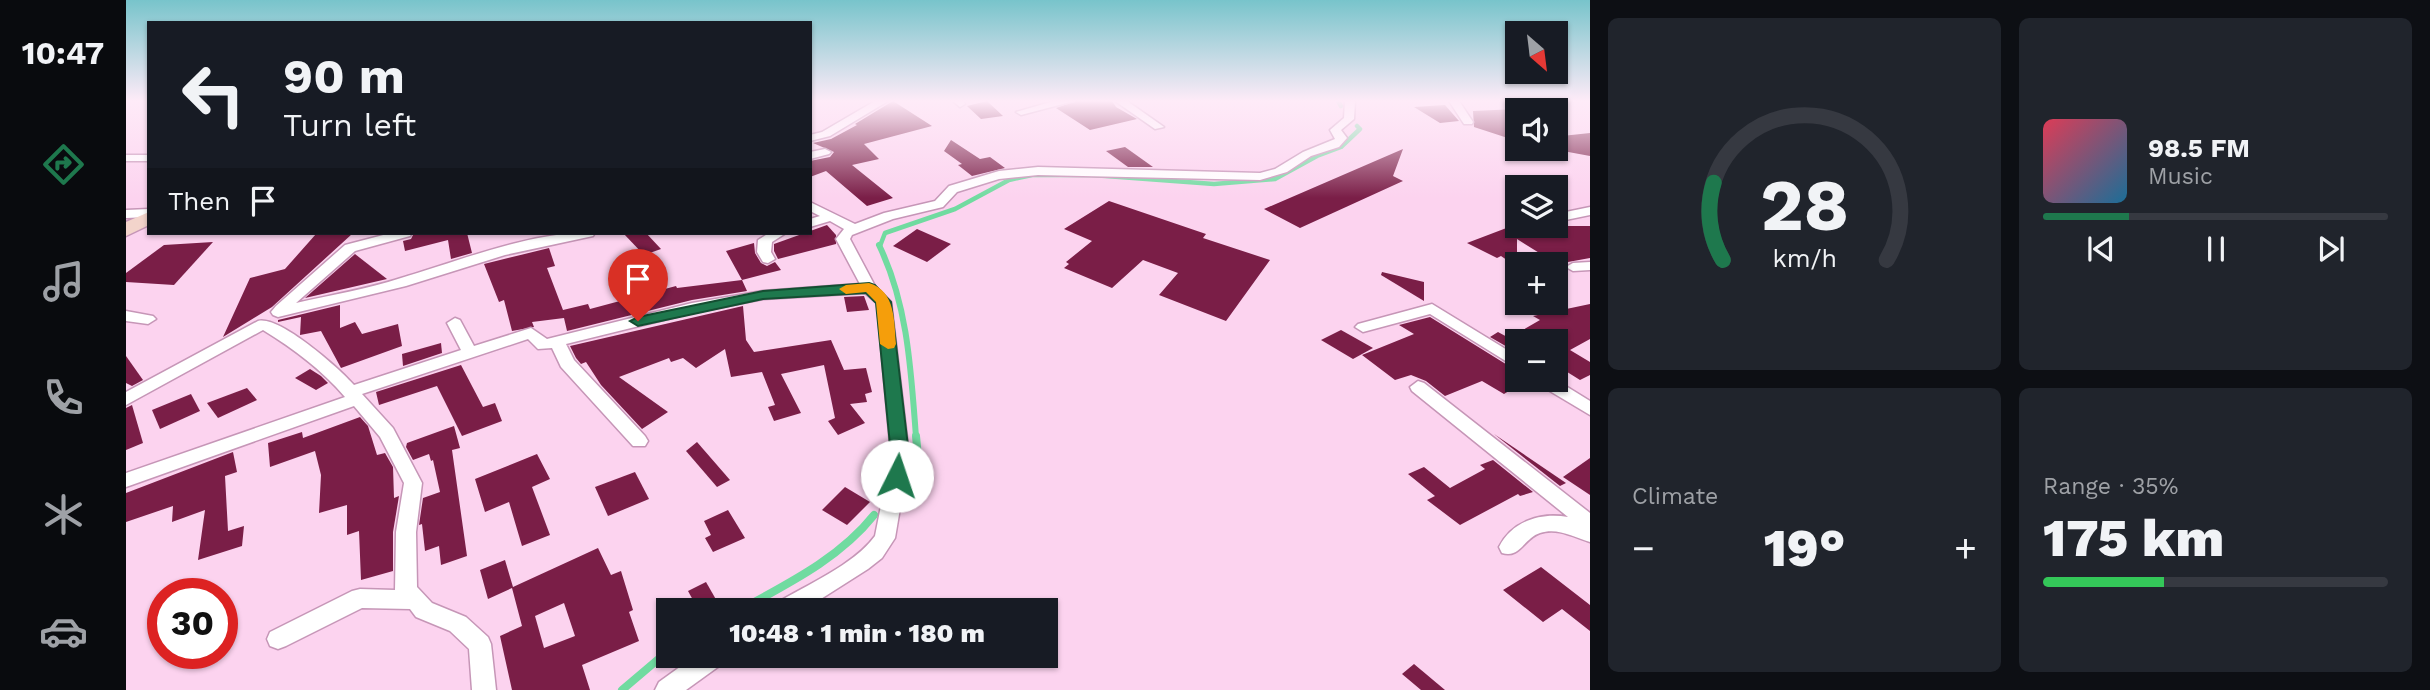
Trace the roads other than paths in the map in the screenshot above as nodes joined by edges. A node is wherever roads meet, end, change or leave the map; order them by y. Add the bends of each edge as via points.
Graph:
1 (1338, 133) edge
2 (825, 152) dead end
3 (812, 155) edge
4 (126, 158) edge
5 (147, 158) edge
6 (812, 207) edge
7 (1590, 211) edge
8 (126, 214) edge
9 (147, 215) edge
10 (147, 216) edge
11 (1568, 216) edge
12 (831, 217) junction
13 (812, 222) edge
14 (854, 229) junction
15 (126, 230) edge
16 (364, 235) edge
17 (398, 235) edge
18 (579, 235) edge
19 (775, 235) edge
20 (350, 248) junction
21 (768, 259) dead end
22 (1590, 266) edge
23 (1573, 267) dead end
24 (869, 288) junction
25 (278, 312) junction
26 (126, 316) edge
27 (148, 319) dead end
28 (455, 323) dead end
29 (263, 324) junction
30 (1363, 327) dead end
31 (557, 342) junction
32 (470, 353) junction
33 (1505, 355) edge
34 (1419, 387) dead end
35 (1563, 392) edge
36 (354, 395) junction
37 (126, 399) edge
38 (1590, 409) edge
39 (639, 442) dead end
40 (126, 480) edge
41 (1590, 524) edge
42 (1590, 534) edge
43 (1509, 547) dead end
44 (804, 598) edge
45 (412, 600) junction
46 (278, 639) dead end
47 (697, 668) edge
48 (484, 690) edge
49 (667, 690) edge

1 - 14 street via 1342,138 1337,144 1270,174 1018,172 964,184 939,204
2 - 3 street
4 - 5 street
6 - 12 street
7 - 11 street
8 - 9 street
10 - 15 main road
12 - 13 street
12 - 14 street
14 - 24 street via 843,239
16 - 20 street
17 - 20 street
18 - 25 street
19 - 21 street via 765,240
20 - 25 street
22 - 23 street
24 - 31 street via 763,295
24 - 44 street via 884,302 900,455 885,538 861,563
25 - 29 street
26 - 27 street
28 - 32 street
29 - 36 street via 302,347
29 - 37 street
30 - 33 street via 1432,309
31 - 32 street via 544,345 531,333
31 - 39 street via 567,363
32 - 36 street
34 - 41 street
35 - 38 street
36 - 40 street
36 - 45 street via 387,433 413,483 406,532 406,590
42 - 43 street via 1551,523 1530,528
45 - 46 street via 360,598
45 - 48 street via 458,624 480,644
47 - 49 street

